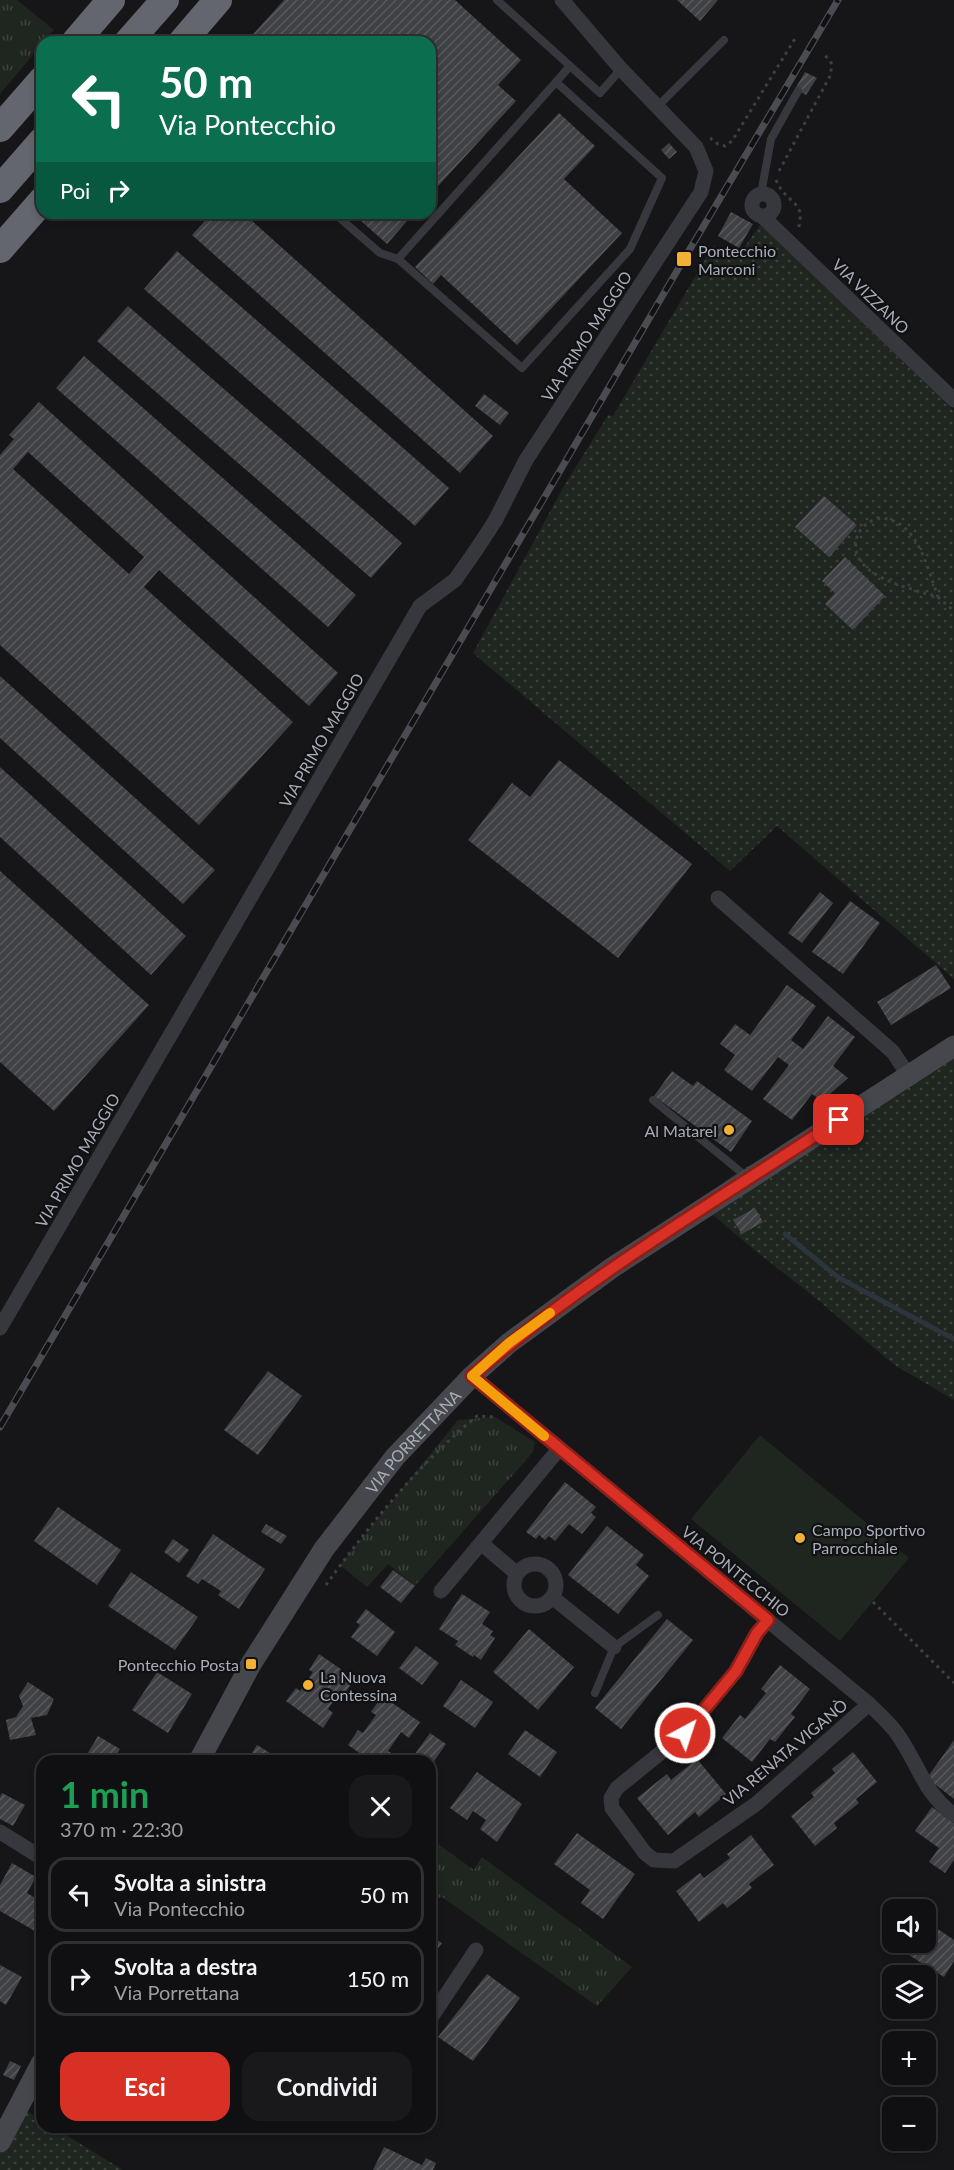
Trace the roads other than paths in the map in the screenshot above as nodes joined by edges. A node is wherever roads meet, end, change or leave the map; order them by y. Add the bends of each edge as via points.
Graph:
1 (111, 0) edge
2 (165, 0) edge
3 (218, 0) edge
4 (497, 0) edge
5 (562, 0) edge
6 (80, 36) edge
7 (133, 36) edge
8 (187, 36) edge
9 (724, 40) dead end
10 (570, 66) junction
11 (621, 69) junction
12 (556, 82) junction
13 (36, 87) edge
14 (798, 91) dead end
15 (657, 106) junction
16 (0, 128) edge
17 (36, 148) edge
18 (0, 189) edge
19 (761, 194) joint
20 (36, 208) edge
21 (436, 216) edge
22 (341, 219) edge
23 (434, 219) edge
24 (0, 249) edge
25 (398, 259) junction
26 (954, 400) edge
27 (718, 898) dead end
28 (954, 1046) edge
29 (908, 1075) junction
30 (652, 1100) dead end
31 (749, 1179) junction
32 (0, 1328) edge
33 (472, 1376) junction
34 (559, 1449) junction
35 (481, 1543) junction
36 (517, 1574) junction
37 (441, 1591) dead end
38 (552, 1597) junction
39 (658, 1615) dead end
40 (768, 1620) junction
41 (614, 1647) junction
42 (595, 1693) dead end
43 (869, 1704) junction
44 (194, 1754) edge
45 (954, 1815) edge
46 (0, 1832) edge
47 (36, 1854) edge
48 (476, 1950) dead end
49 (436, 2010) edge
50 (36, 2073) edge
51 (1, 2140) edge

1 - 6 highway
2 - 7 highway
3 - 8 highway
4 - 10 lane
5 - 11 street
9 - 15 lane
10 - 11 lane via 600,93
10 - 12 lane
11 - 15 street
12 - 21 lane
12 - 25 lane via 662,178 630,249 522,368
13 - 16 highway
14 - 19 lane via 771,139
15 - 32 street, VIA PRIMO MAGGIO via 696,147 706,171 701,192 526,460 476,550 455,580 420,606
17 - 18 highway
19 - 26 street, VIA VIZZANO via 754,198 753,212 768,214 778,231
20 - 24 highway
22 - 25 lane via 381,253
23 - 25 lane
27 - 29 street via 893,1052
28 - 29 main road, VIA PORRETTANA
29 - 31 main road, VIA PORRETTANA
30 - 31 lane
31 - 33 main road, VIA PORRETTANA via 613,1267 509,1343
33 - 34 street, VIA PONTECCHIO
33 - 44 main road, VIA PORRETTANA via 395,1457 324,1549
34 - 35 street
34 - 40 street, VIA PONTECCHIO
35 - 36 street
35 - 37 street
36 - 38 street via 515,1591 520,1599 537,1605
36 - 38 street via 533,1564 551,1570 556,1588
38 - 41 street
39 - 41 lane
40 - 43 street, VIA PONTECCHIO
40 - 43 street, VIA RENATA VIGANÒ via 736,1671 685,1733 616,1788 612,1808 645,1853 654,1860 674,1861 756,1804
41 - 42 lane
43 - 45 street, VIA PONTECCHIO via 897,1732 925,1786
46 - 47 street
48 - 49 street
50 - 51 main road

